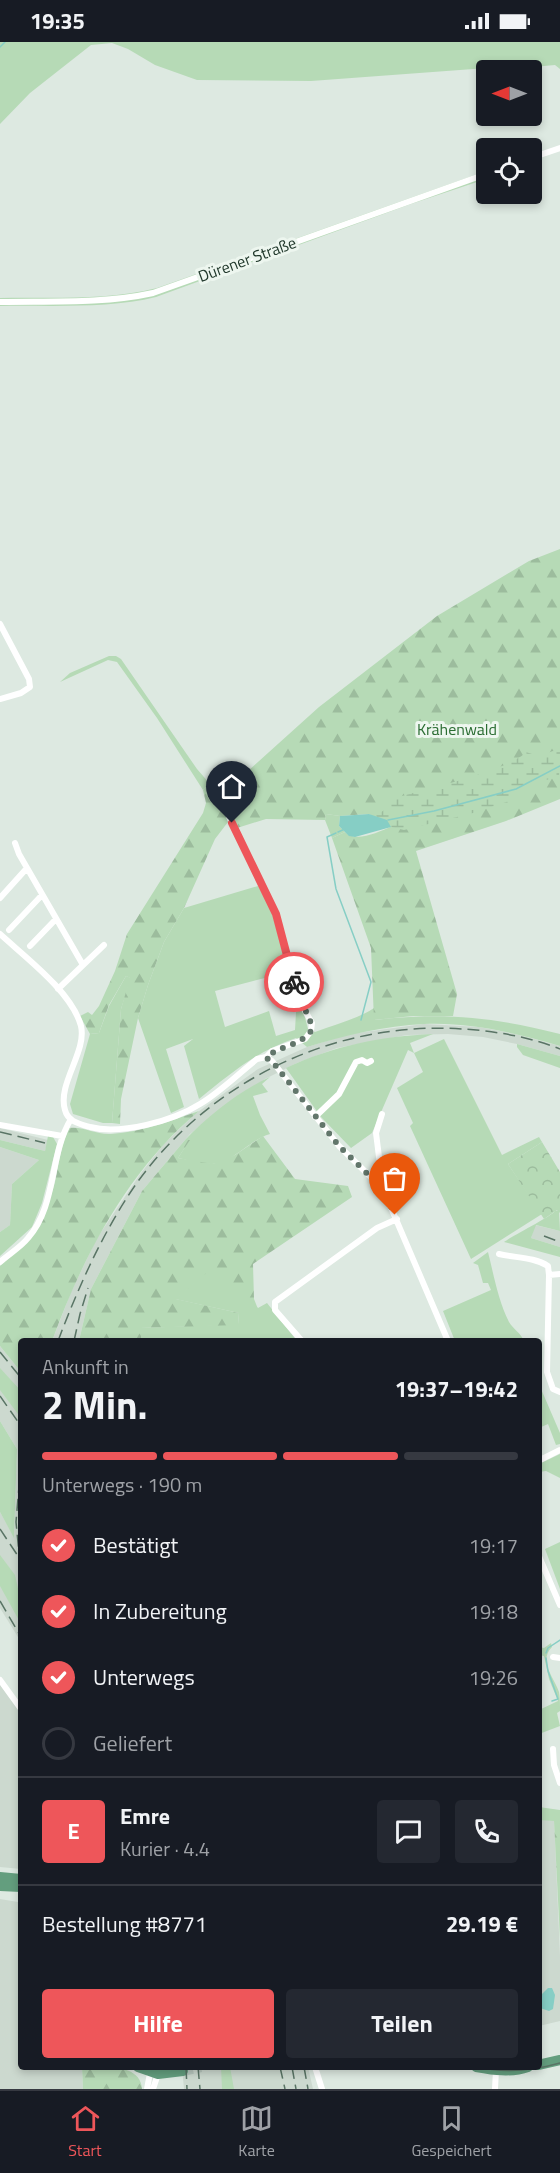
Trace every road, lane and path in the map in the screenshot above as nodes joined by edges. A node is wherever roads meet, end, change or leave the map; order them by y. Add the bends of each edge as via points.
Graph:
1 (560, 148) edge
2 (542, 154) edge
3 (476, 178) edge
4 (0, 302) edge
5 (0, 624) edge
6 (0, 699) edge
7 (229, 818) dead end
8 (15, 843) dead end
9 (27, 868) junction
10 (42, 895) junction
11 (0, 898) edge
12 (56, 919) junction
13 (9, 930) dead end
14 (0, 934) edge
15 (104, 945) dead end
16 (23, 955) junction
17 (83, 965) junction
18 (58, 989) junction
19 (266, 1058) junction
20 (371, 1060) dead end
21 (382, 1114) dead end
22 (315, 1117) junction
23 (71, 1119) junction
24 (0, 1125) edge
25 (62, 1136) junction
26 (378, 1183) junction
27 (397, 1219) junction
28 (500, 1254) dead end
29 (0, 1262) edge
30 (560, 1274) edge
31 (549, 1275) junction
32 (299, 1338) edge
33 (447, 1338) edge
34 (560, 1392) edge
35 (560, 1450) edge
36 (542, 1459) edge
37 (542, 1563) edge
38 (560, 1605) edge
39 (0, 1680) edge
40 (18, 1705) edge
41 (553, 1749) dead end
42 (560, 1783) edge
43 (0, 1877) edge
44 (18, 1879) edge
45 (0, 1886) edge
46 (18, 1887) edge
47 (560, 2060) edge
48 (542, 2064) edge
49 (146, 2070) edge
50 (316, 2070) edge
51 (496, 2070) edge
52 (183, 2071) dead end
53 (154, 2073) junction
54 (147, 2089) edge
55 (153, 2089) edge
56 (322, 2089) edge
57 (495, 2089) edge

1 - 2 street
3 - 4 street, Dürener Straße via 153,293 105,300
5 - 6 street via 30,687
7 - 19 street via 276,914 297,997 312,1023 305,1039 272,1051
8 - 9 street
9 - 10 street
9 - 11 street
10 - 12 street
10 - 13 street
12 - 16 street
12 - 17 street
14 - 16 street
15 - 17 street
16 - 18 street
17 - 18 street
18 - 23 street via 71,1006 82,1032 64,1096
19 - 22 street
19 - 23 street via 257,1059 200,1104 158,1121 97,1129
20 - 22 street via 356,1062 339,1094
21 - 26 street via 375,1141 381,1173
22 - 26 street
23 - 25 street
24 - 25 street
25 - 29 street via 38,1222 28,1238
26 - 27 street
27 - 32 street via 377,1228 275,1302 275,1310
27 - 33 street
28 - 31 street via 545,1264
30 - 31 street
31 - 34 street via 547,1372 555,1391
35 - 36 street
37 - 38 street
39 - 40 street
41 - 42 street
43 - 44 main road
45 - 46 main road
47 - 48 main road
49 - 53 main road
50 - 56 street
51 - 57 street
52 - 53 main road
53 - 54 street
53 - 55 street

